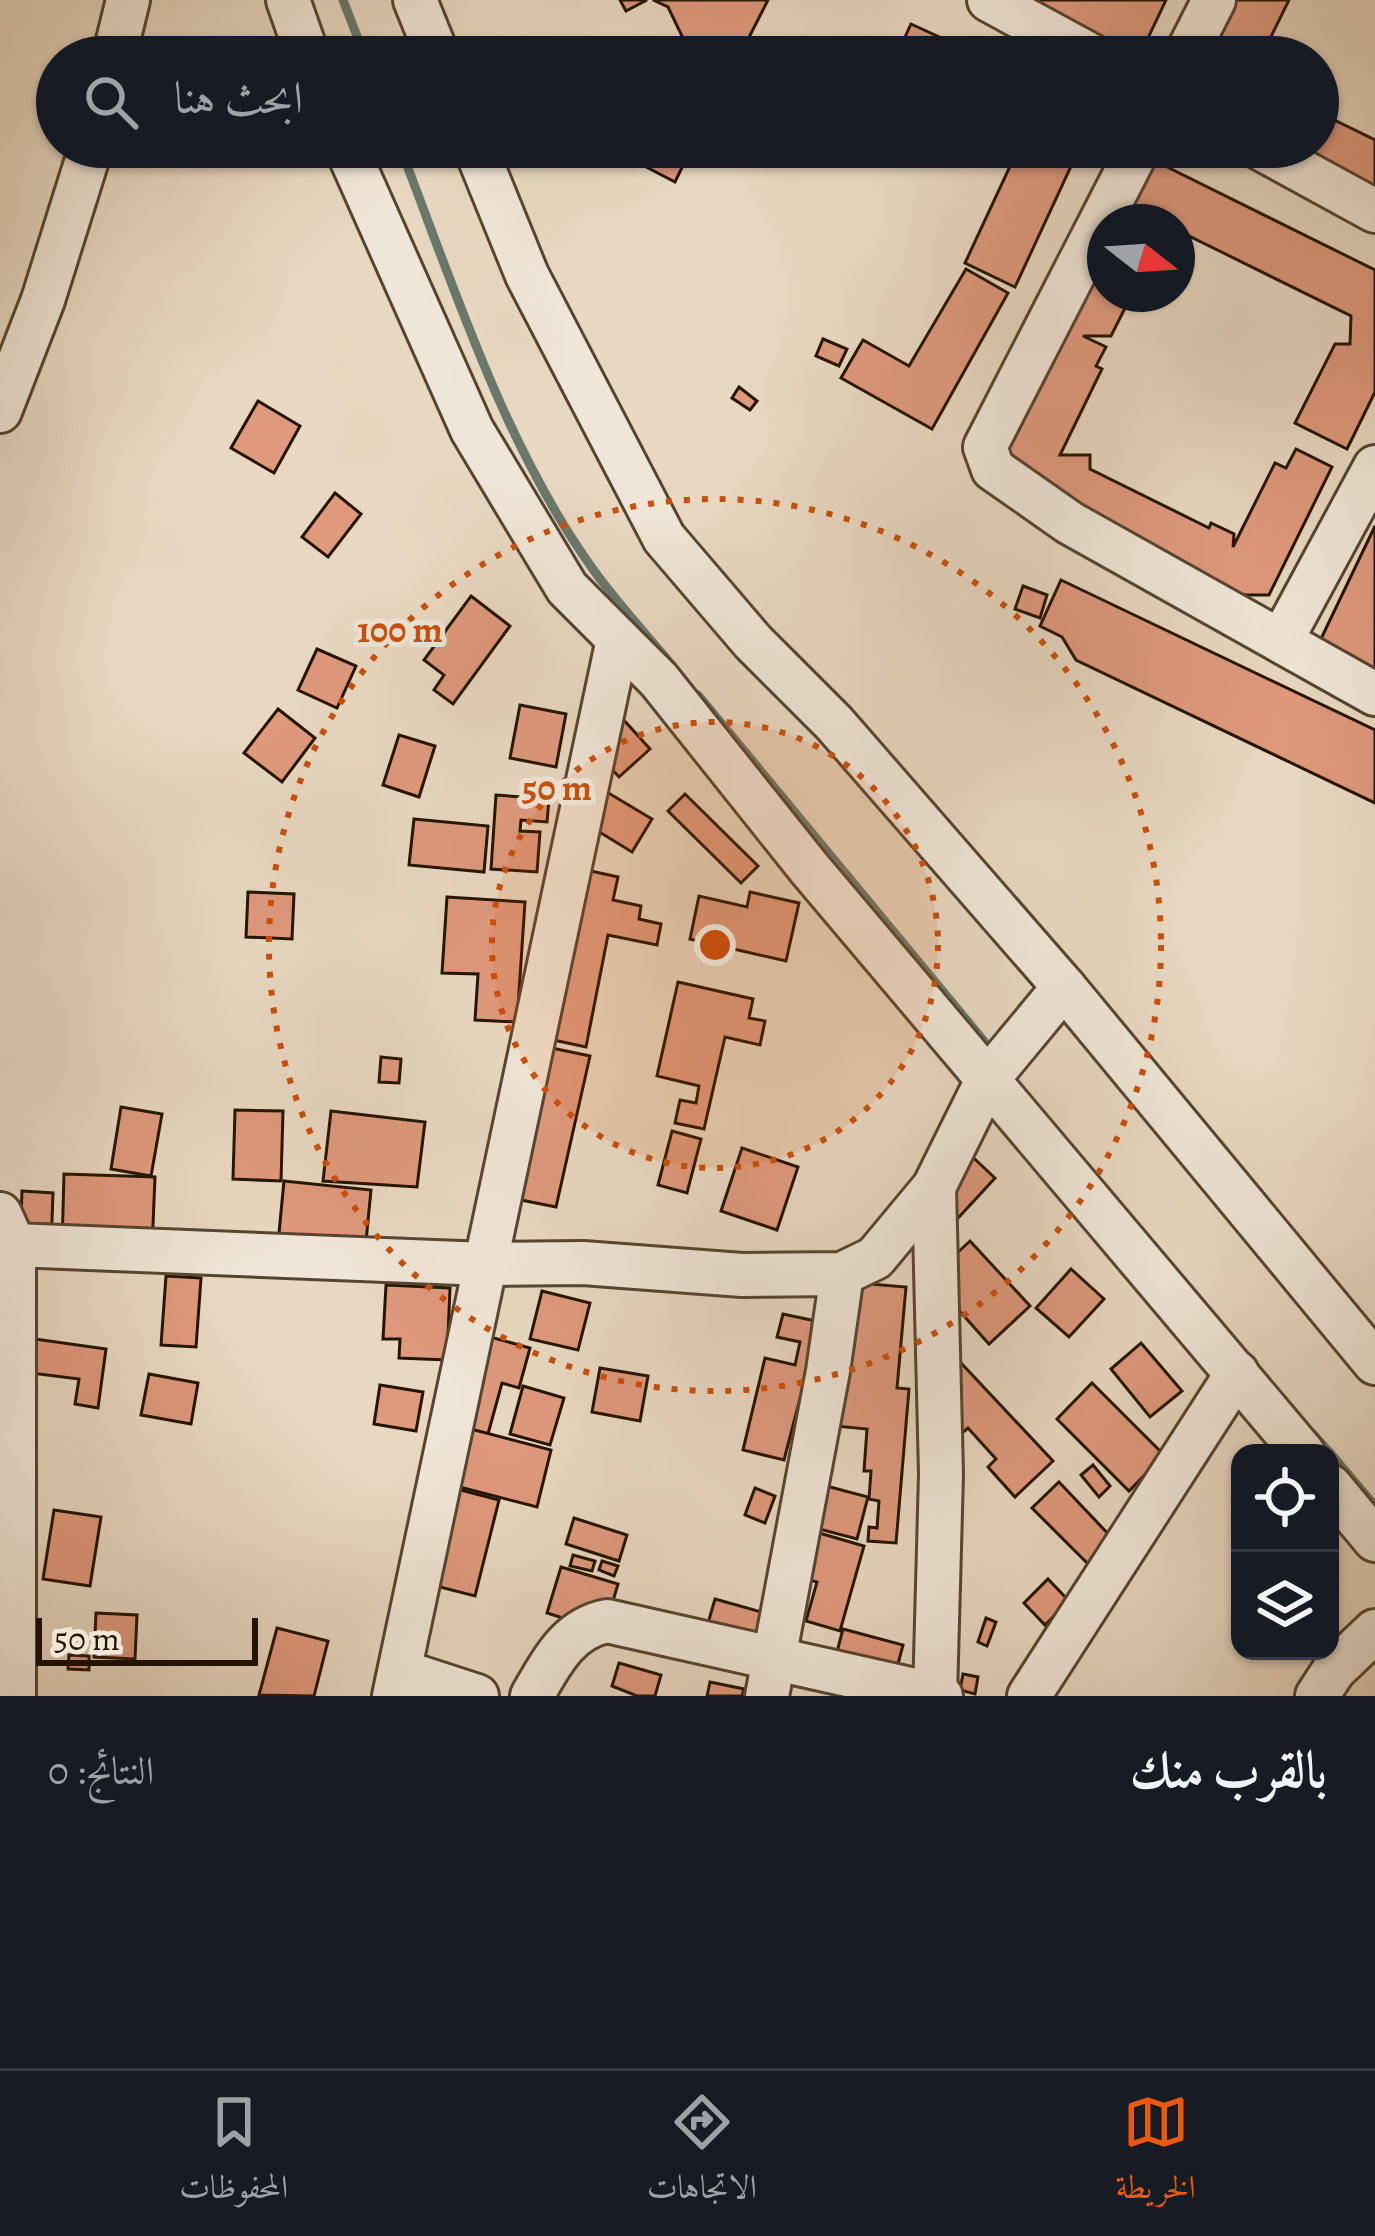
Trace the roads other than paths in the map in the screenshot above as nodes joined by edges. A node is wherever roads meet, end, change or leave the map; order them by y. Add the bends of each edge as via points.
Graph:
1 (128, 0) edge
2 (288, 0) edge
3 (415, 0) edge
4 (989, 0) edge
5 (1214, 0) edge
6 (119, 36) edge
7 (301, 36) edge
8 (430, 36) edge
9 (1055, 36) edge
10 (1196, 36) edge
11 (85, 168) edge
12 (355, 168) edge
13 (484, 168) edge
14 (1128, 168) edge
15 (1296, 168) edge
16 (1375, 211) edge
17 (0, 411) edge
18 (1375, 467) edge
19 (618, 639) junction
20 (1281, 641) junction
21 (1375, 694) edge
22 (1064, 987) junction
23 (987, 1080) junction
24 (934, 1187) junction
25 (7, 1230) edge
26 (485, 1264) junction
27 (842, 1274) junction
28 (1375, 1363) edge
29 (1237, 1373) junction
30 (1296, 1444) edge
31 (1339, 1497) edge
32 (1375, 1540) edge
33 (1375, 1631) edge
34 (771, 1677) edge
35 (397, 1683) edge
36 (937, 1695) edge
37 (14, 1696) edge
38 (477, 1696) edge
39 (532, 1696) edge
40 (1029, 1696) edge
41 (1317, 1696) edge

1 - 6 street
2 - 7 street
3 - 8 street
4 - 9 street
5 - 10 street
11 - 17 street
12 - 19 street via 472,430 567,588
13 - 22 street via 527,275 664,538
14 - 20 street via 986,457 1070,523
15 - 16 street
18 - 20 street
19 - 23 street
19 - 26 street
20 - 21 street
22 - 23 street
22 - 28 street
23 - 24 street
23 - 29 street
24 - 27 street via 875,1258
24 - 36 street
25 - 26 street
25 - 37 street
26 - 27 street
26 - 35 street
27 - 34 street
29 - 30 street
29 - 40 street
31 - 32 street
33 - 41 street
34 - 36 street
34 - 39 street via 607,1621 574,1634
35 - 38 street

